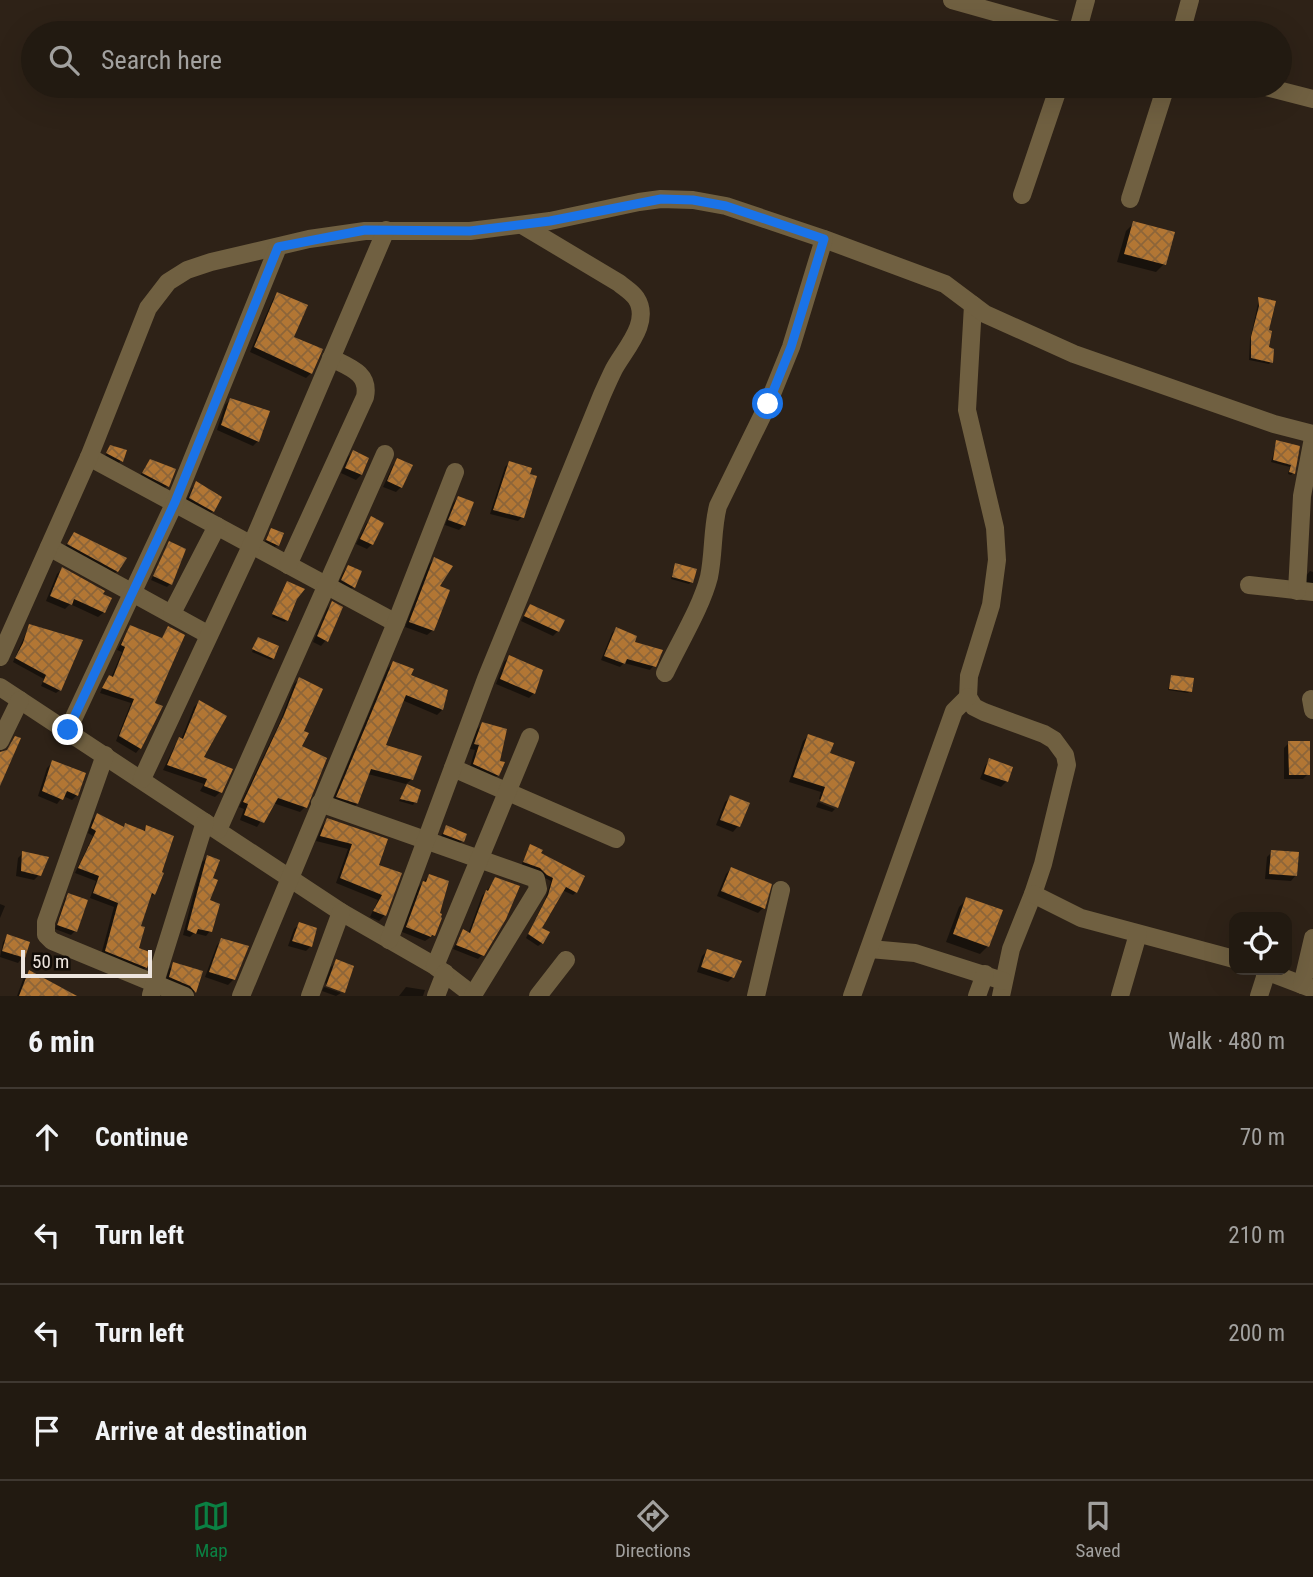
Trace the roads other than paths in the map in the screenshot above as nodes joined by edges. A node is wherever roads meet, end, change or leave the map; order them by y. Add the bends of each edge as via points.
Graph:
1 (952, 0) edge
2 (1086, 0) edge
3 (1190, 0) edge
4 (976, 3) edge
5 (1032, 21) edge
6 (1080, 21) edge
7 (1184, 21) edge
8 (1292, 94) edge
9 (1055, 98) edge
10 (1162, 98) edge
11 (1313, 99) edge
12 (1022, 195) dead end
13 (1130, 199) dead end
14 (522, 225) junction
15 (386, 230) junction
16 (824, 239) junction
17 (278, 247) junction
18 (973, 305) junction
19 (331, 358) junction
20 (1313, 436) edge
21 (385, 454) dead end
22 (89, 457) junction
23 (455, 472) dead end
24 (1308, 497) edge
25 (175, 502) junction
26 (217, 526) junction
27 (251, 546) junction
28 (49, 547) junction
29 (288, 565) junction
30 (1248, 585) dead end
31 (328, 586) junction
32 (132, 591) junction
33 (1305, 592) edge
34 (172, 613) junction
35 (396, 622) junction
36 (209, 635) junction
37 (0, 657) edge
38 (665, 673) dead end
39 (0, 687) edge
40 (968, 697) junction
41 (20, 700) junction
42 (68, 730) junction
43 (530, 737) dead end
44 (0, 741) edge
45 (105, 755) junction
46 (453, 768) junction
47 (142, 779) junction
48 (509, 791) junction
49 (320, 803) junction
50 (212, 826) junction
51 (615, 839) dead end
52 (426, 840) junction
53 (480, 859) junction
54 (289, 877) junction
55 (781, 890) dead end
56 (1034, 894) junction
57 (341, 912) junction
58 (1138, 934) junction
59 (1313, 938) edge
60 (389, 940) junction
61 (870, 949) junction
62 (1229, 958) edge
63 (566, 960) dead end
64 (440, 969) junction
65 (985, 974) junction
66 (1264, 975) edge
67 (1278, 975) edge
68 (1308, 987) edge
69 (1002, 988) edge
70 (152, 990) edge
71 (474, 995) edge
72 (185, 996) edge
73 (241, 996) edge
74 (310, 996) edge
75 (436, 996) edge
76 (538, 996) edge
77 (755, 996) edge
78 (852, 996) edge
79 (977, 996) edge
80 (1120, 996) edge
81 (1258, 996) edge

1 - 4 street
2 - 6 street
3 - 7 street
4 - 5 street
8 - 11 street
9 - 12 street
10 - 13 street
14 - 15 street via 470,231
14 - 16 street via 639,202 693,200 726,206
14 - 46 street via 620,283 637,299 637,333 602,394
15 - 17 street
15 - 19 street
16 - 18 street via 946,284
16 - 38 street via 782,370 718,506 705,588
17 - 22 street via 187,270 163,288 149,308
17 - 25 street
18 - 20 street via 1074,354
18 - 40 street via 967,410 995,527 997,560
19 - 27 street
19 - 29 street via 356,371 367,388
20 - 24 street
21 - 31 street
22 - 25 street
22 - 28 street
23 - 35 street
24 - 33 street
25 - 26 street
25 - 32 street
26 - 27 street
26 - 34 street
27 - 29 street
27 - 36 street
28 - 32 street
28 - 37 street
29 - 31 street
30 - 33 street
31 - 35 street
31 - 50 street
32 - 34 street
32 - 42 street
34 - 36 street
35 - 49 street
36 - 47 street
39 - 41 street
40 - 56 street via 984,712 1045,734 1065,755 1066,775
40 - 61 street via 954,711
41 - 42 street
41 - 44 street
42 - 45 street
43 - 48 street
45 - 47 street
45 - 70 street via 46,922 46,935
46 - 48 street
46 - 52 street
47 - 50 street
48 - 51 street
48 - 53 street
49 - 52 street
49 - 54 street
50 - 54 street
50 - 70 street
52 - 53 street
52 - 60 street
53 - 64 street
53 - 71 street via 532,877 538,889
54 - 57 street
54 - 73 street
55 - 77 street
56 - 58 street via 1081,918
56 - 69 street via 1011,949
57 - 60 street
57 - 74 street
58 - 62 street
58 - 80 street
59 - 68 street
60 - 64 street
61 - 65 street via 915,953
61 - 78 street
63 - 76 street
64 - 71 street
64 - 75 street
65 - 69 street
65 - 79 street
66 - 81 street
67 - 68 street
70 - 72 street

